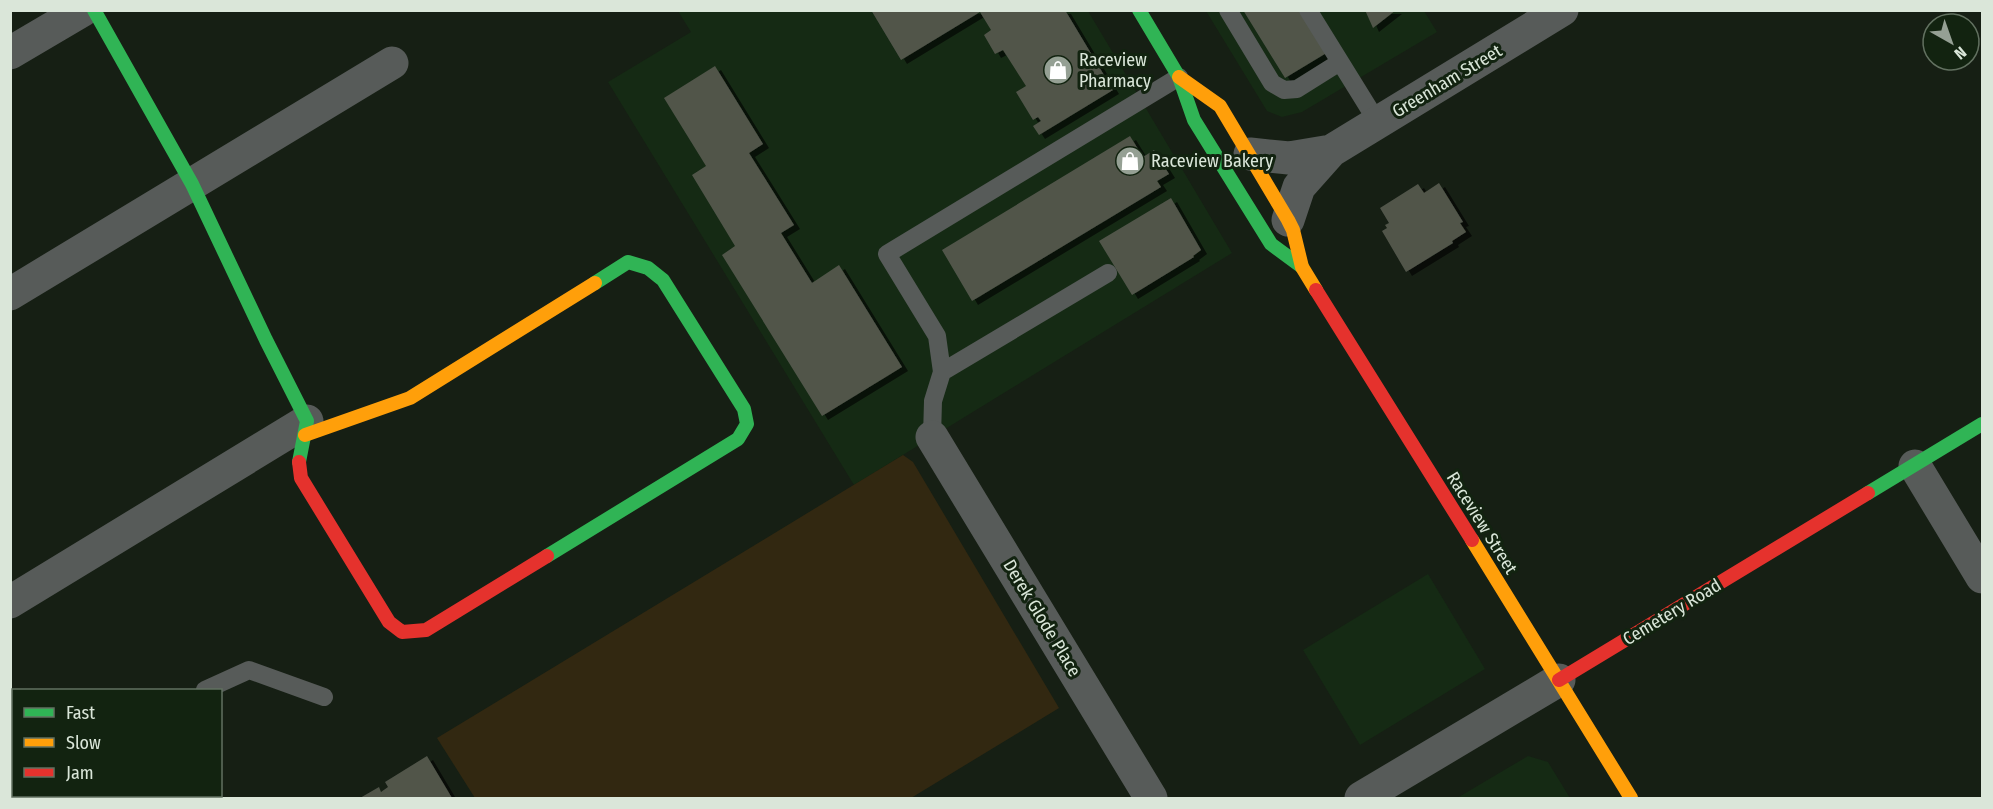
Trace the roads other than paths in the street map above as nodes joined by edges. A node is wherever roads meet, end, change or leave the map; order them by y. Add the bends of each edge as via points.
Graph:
1 (83, 10) edge
2 (94, 10) edge
3 (1139, 10) edge
4 (1228, 10) edge
5 (1308, 10) edge
6 (1562, 10) edge
7 (10, 53) edge
8 (1340, 62) junction
9 (392, 63) dead end
10 (1179, 76) junction
11 (1378, 123) junction
12 (1331, 151) junction
13 (1250, 154) junction
14 (192, 184) junction
15 (1288, 220) junction
16 (1302, 267) junction
17 (1108, 273) dead end
18 (10, 294) edge
19 (942, 372) junction
20 (1983, 424) edge
21 (306, 428) junction
22 (932, 437) joint
23 (1915, 465) junction
24 (1983, 577) edge
25 (10, 602) edge
26 (1559, 680) junction
27 (207, 689) edge
28 (324, 697) dead end
29 (1151, 798) edge
30 (1360, 798) edge
31 (1631, 798) edge

1 - 7 street
2 - 14 street
3 - 10 street, Raceview Street
4 - 8 lane via 1272,83 1284,90 1297,89
5 - 8 lane
6 - 11 street, Greenham Street
8 - 11 lane
9 - 14 street
10 - 13 street, Raceview Street via 1220,106
10 - 16 street, Raceview Street via 1194,120 1271,244
10 - 19 lane via 887,254 937,336
11 - 12 street, Greenham Street
12 - 13 street, Greenham Street via 1289,158
12 - 15 street, Greenham Street via 1299,188
13 - 15 street, Raceview Street
14 - 18 street
14 - 21 street
15 - 16 street, Raceview Street
16 - 26 street, Raceview Street
17 - 19 lane
19 - 22 lane via 933,401
20 - 23 street, Cemetery Road
21 - 21 street via 410,398 628,262 648,268 663,280 744,409 747,424 738,439 426,630 402,632 389,622 301,478 299,464
21 - 25 street
22 - 29 street, Derek Glode Place
23 - 24 street
23 - 26 street, Cemetery Road
26 - 30 street, Cemetery Road
26 - 31 street, Raceview Street
27 - 28 lane via 249,670

